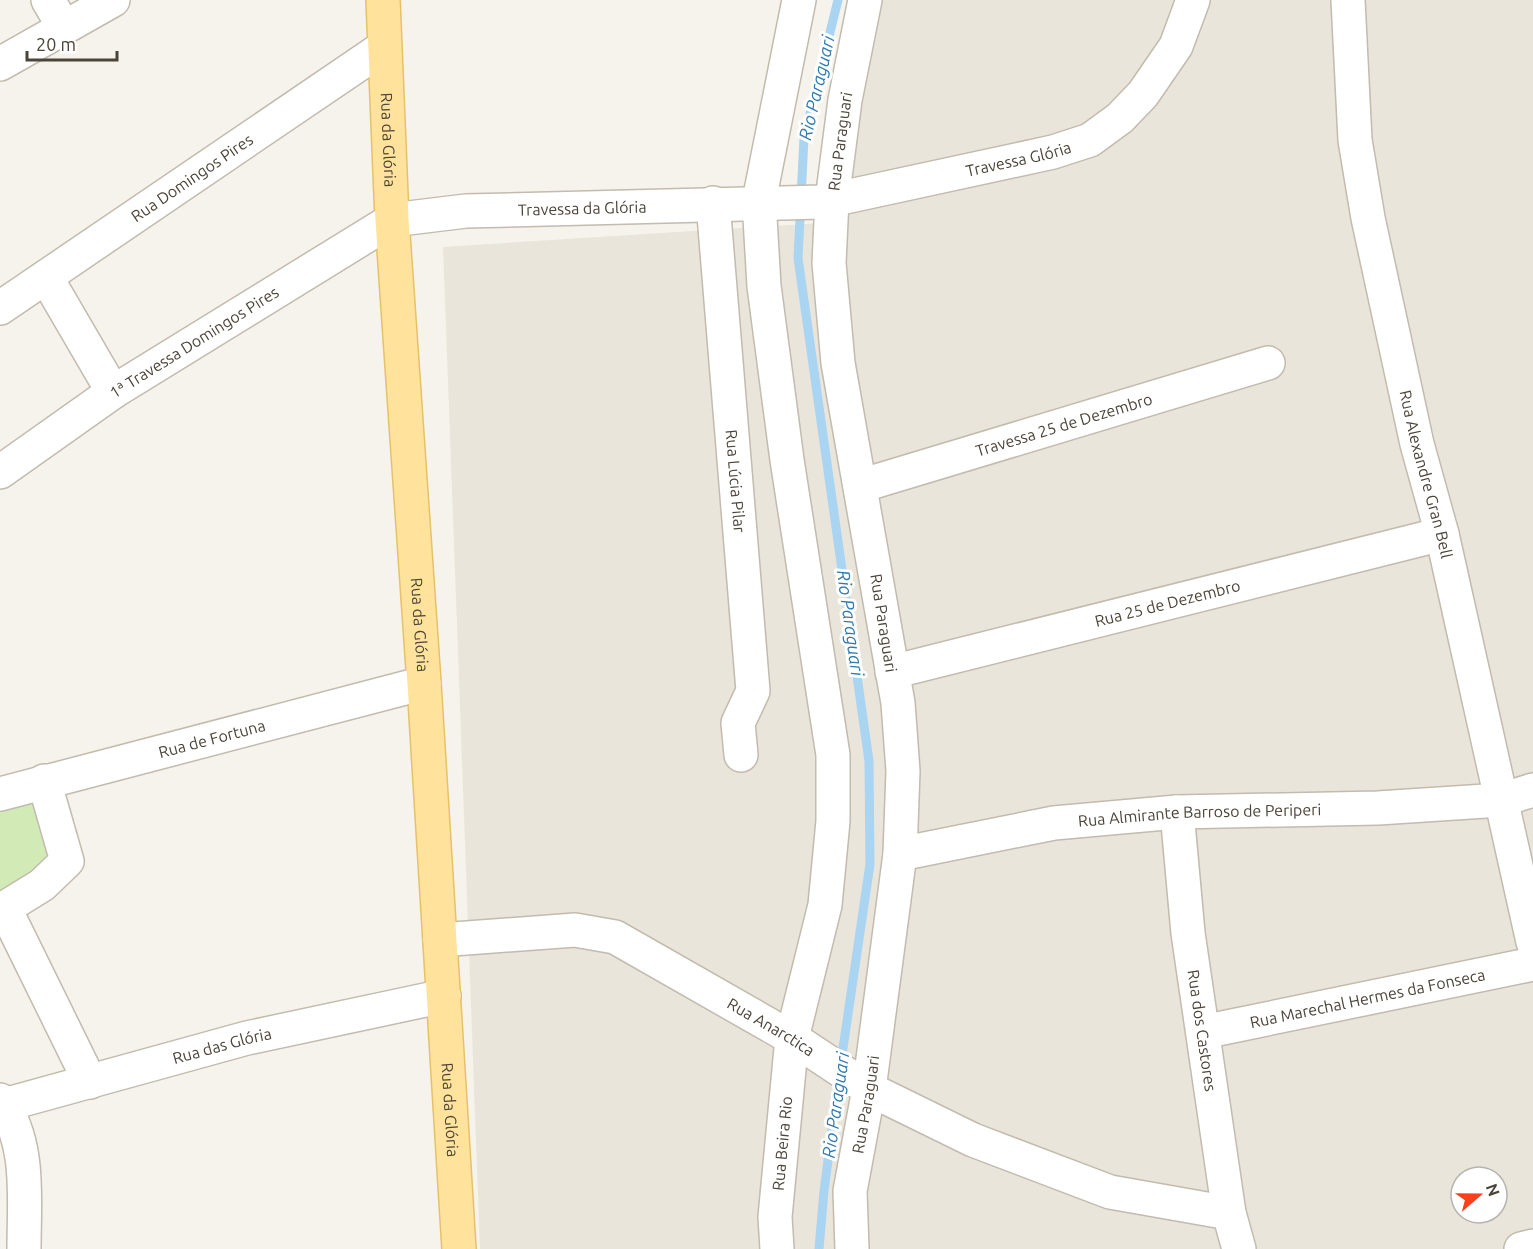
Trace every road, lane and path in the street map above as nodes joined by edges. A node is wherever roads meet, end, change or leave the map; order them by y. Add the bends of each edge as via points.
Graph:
1 (113, 0) edge
2 (383, 0) edge
3 (799, 0) edge
4 (865, 0) edge
5 (1193, 0) edge
6 (1348, 0) edge
7 (56, 13) edge
8 (384, 47) junction
9 (0, 64) edge
10 (827, 201) junction
11 (765, 202) junction
12 (713, 203) junction
13 (392, 220) junction
14 (46, 278) junction
15 (0, 308) edge
16 (1268, 363) dead end
17 (113, 392) junction
18 (0, 472) edge
19 (860, 486) junction
20 (1442, 534) junction
21 (892, 672) junction
22 (424, 683) junction
23 (741, 755) dead end
24 (44, 781) junction
25 (1533, 790) edge
26 (0, 794) edge
27 (1501, 800) junction
28 (1177, 812) junction
29 (900, 854) junction
30 (3, 910) edge
31 (440, 940) junction
32 (1533, 942) edge
33 (1533, 964) edge
34 (444, 996) junction
35 (1203, 1032) junction
36 (804, 1047) junction
37 (90, 1082) junction
38 (863, 1085) junction
39 (2, 1103) edge
40 (1229, 1213) junction
41 (1533, 1246) edge
42 (24, 1249) edge
43 (459, 1249) edge
44 (777, 1249) edge
45 (852, 1249) edge
46 (1239, 1249) edge
47 (1521, 1249) edge

1 - 7 street
2 - 8 main road, Rua da Glória
3 - 11 street
4 - 10 street, Rua Paraguari
5 - 10 street, Travessa Glória via 1176,46 1143,94 1120,118 1090,140 1053,152
6 - 20 street, Rua Alexandre Gran Bell via 1354,140 1417,444
7 - 9 street
8 - 13 main road, Rua da Glória
8 - 14 street, Rua Domingos Pires
10 - 11 street, Travessa Glória
10 - 19 street, Rua Paraguari via 838,363
11 - 12 street, Travessa da Glória
11 - 36 street via 767,309 833,754 833,821 825,905
12 - 13 street, Travessa da Glória via 466,211
12 - 23 street, Rua Lúcia Pilar via 753,691 738,723
13 - 17 street, 1ª Travessa Domingos Pires
13 - 22 main road, Rua da Glória
14 - 15 street, Rua Domingos Pires
14 - 17 street
16 - 19 street, Travessa 25 de Dezembro
17 - 18 street, 1ª Travessa Domingos Pires
19 - 21 street, Rua Paraguari
20 - 21 street, Rua 25 de Dezembro
20 - 27 street, Rua Alexandre Gran Bell
21 - 29 street, Rua Paraguari via 903,771
22 - 24 street, Rua de Fortuna
22 - 31 main road, Rua da Glória
24 - 26 street, Rua de Fortuna
24 - 30 street via 67,861 42,885
25 - 27 street, Rua Almirante Barroso de Periperi
27 - 28 street, Rua Almirante Barroso de Periperi via 1378,808
27 - 32 street, Rua Alexandre Gran Bell
28 - 29 street, Rua Almirante Barroso de Periperi via 1054,823
28 - 35 street, Rua dos Castores via 1188,933
29 - 38 street, Rua Paraguari
30 - 37 street
31 - 34 main road, Rua da Glória
31 - 36 street, Rua Anarctica via 575,930 615,937
33 - 35 street, Rua Marechal Hermes da Fonseca
34 - 37 street, Rua das Glória via 247,1038
34 - 43 main road, Rua da Glória
35 - 40 street, Rua dos Castores
36 - 38 street, Rua Anarctica
36 - 44 street, Rua Beira Rio via 775,1217
37 - 39 street, Rua das Glória
38 - 40 street, Rua Anarctica via 973,1140 1110,1192
38 - 45 street, Rua Paraguari via 850,1191
39 - 42 street via 15,1125 24,1164
40 - 46 street, Rua dos Castores
41 - 47 street

